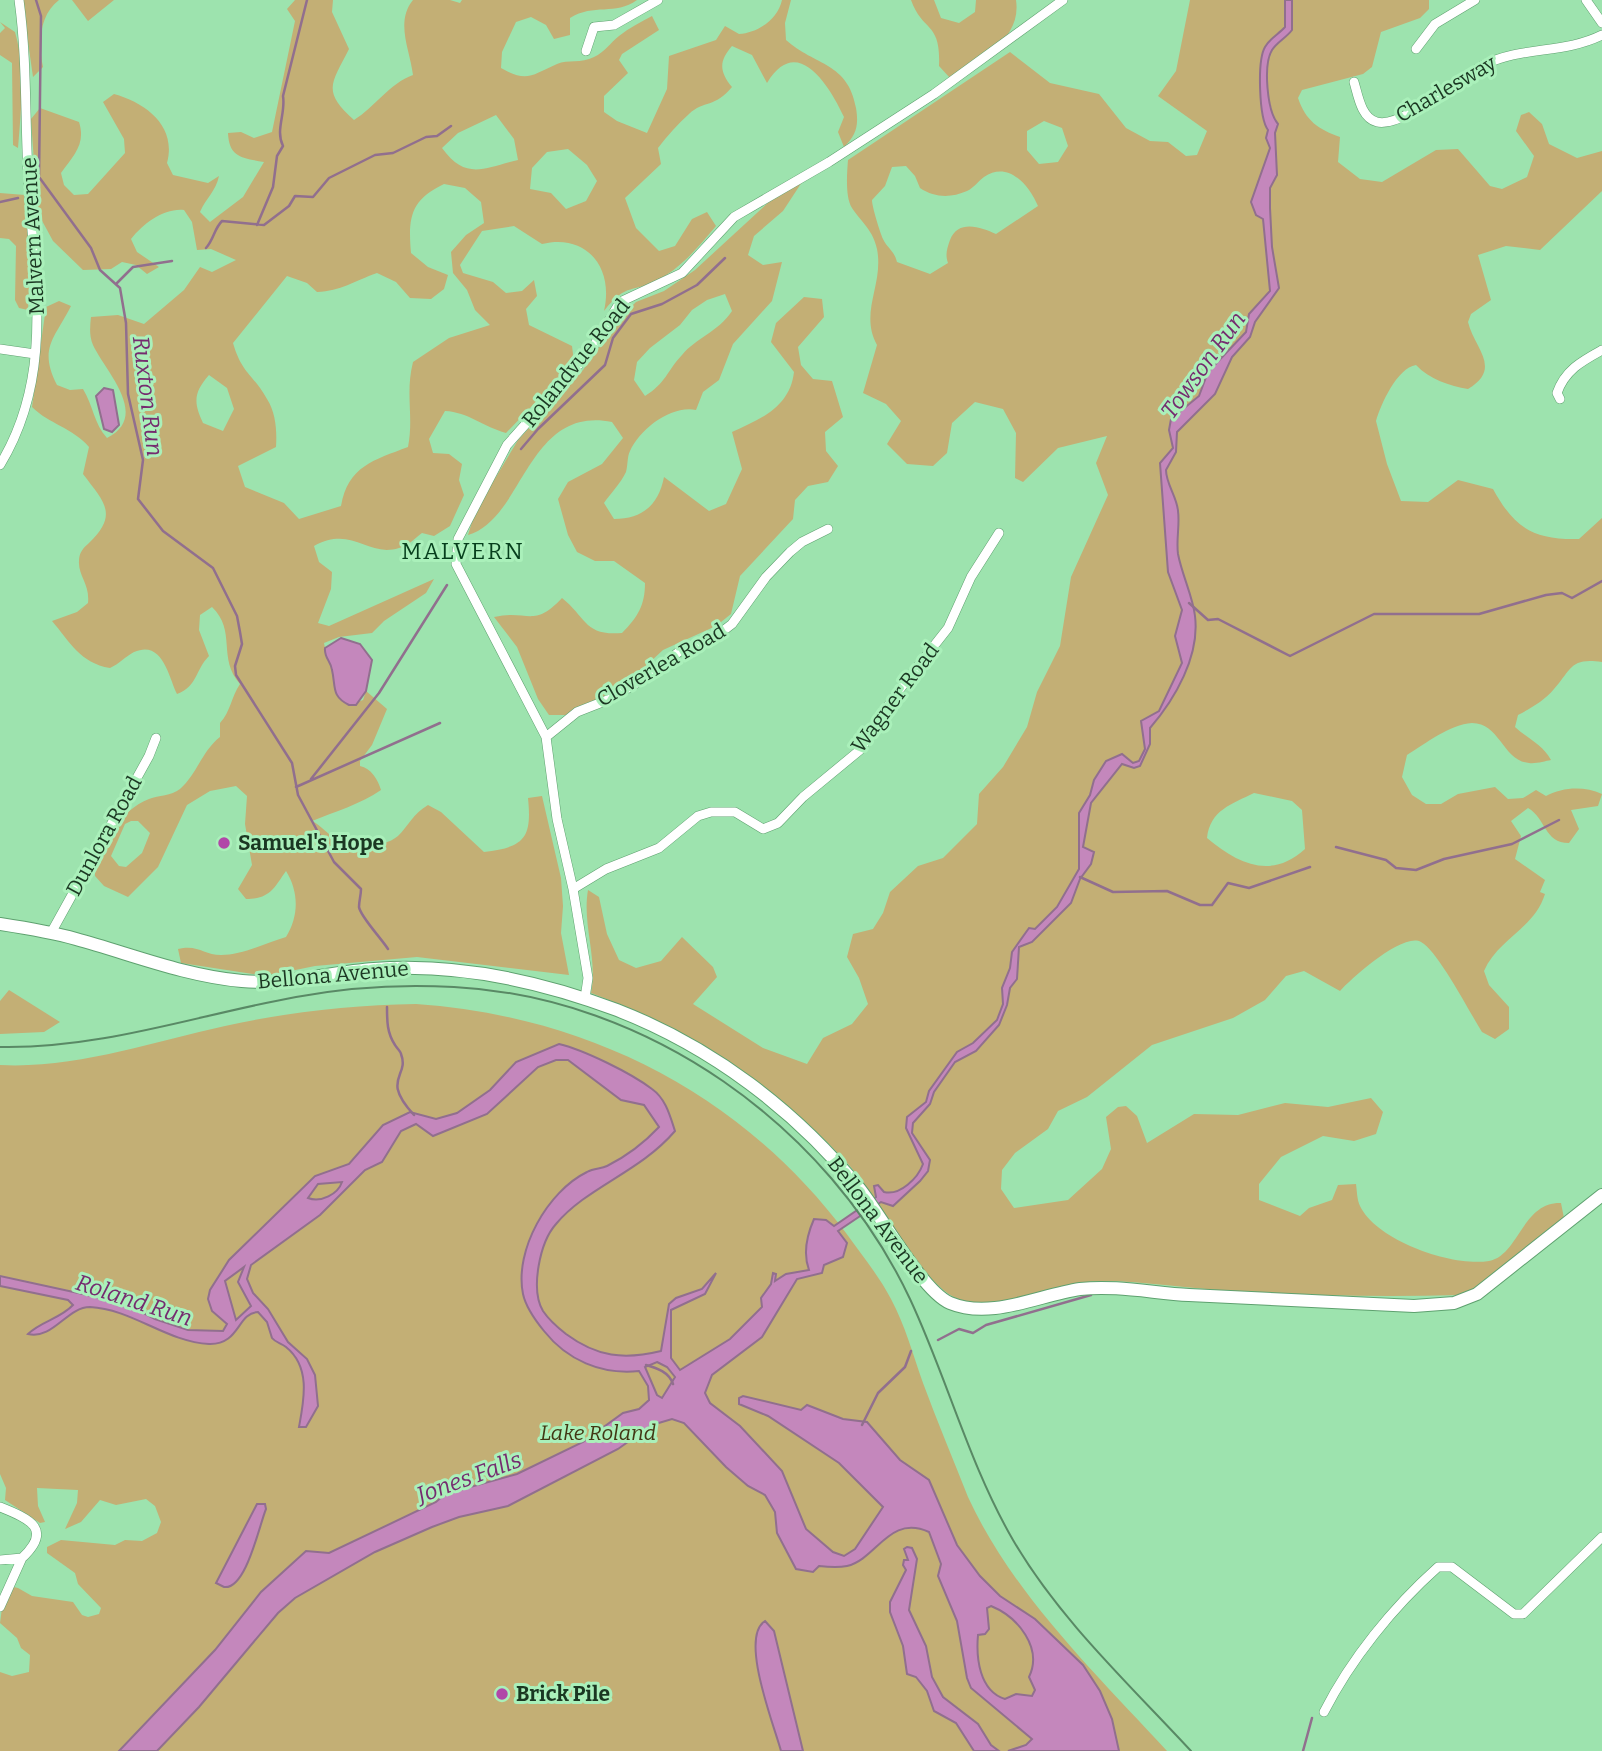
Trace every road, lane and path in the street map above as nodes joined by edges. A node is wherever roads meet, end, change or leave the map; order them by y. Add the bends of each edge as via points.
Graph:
1 (19, 0) edge
2 (658, 0) edge
3 (1063, 0) edge
4 (1475, 0) edge
5 (1586, 0) edge
6 (1602, 23) edge
7 (1602, 35) edge
8 (1416, 49) dead end
9 (586, 51) dead end
10 (1354, 82) dead end
11 (0, 349) edge
12 (1602, 350) edge
13 (35, 354) junction
14 (1560, 399) dead end
15 (0, 465) edge
16 (828, 529) dead end
17 (999, 533) dead end
18 (546, 737) junction
19 (156, 738) dead end
20 (573, 889) junction
21 (0, 924) edge
22 (51, 933) junction
23 (585, 998) junction
24 (1602, 1195) edge
25 (0, 1507) edge
26 (1602, 1537) edge
27 (22, 1559) junction
28 (0, 1560) edge
29 (0, 1607) edge
30 (1324, 1712) dead end

1 - 13 street, Malvern Avenue via 38,286
2 - 9 street via 614,25 593,27
3 - 18 street, Rolandvue Road via 934,94 734,217 682,273 620,302 572,374 507,445 458,539 456,564
4 - 8 street via 1428,30
5 - 6 street
7 - 10 street, Charlesway via 1574,46 1507,55 1386,123 1367,115
11 - 13 street
12 - 14 street via 1566,376 1558,390
13 - 15 street, Malvern Avenue via 27,408
16 - 18 street, Cloverlea Road via 790,552 719,634 680,651 610,699 577,712
17 - 20 street, Wagner Road via 971,577 948,628 896,694 870,738 778,822 763,829 736,812 711,812 659,848
18 - 20 street, Rolandvue Road via 557,819
19 - 22 street, Dunlora Road
20 - 23 street, Rolandvue Road via 588,978
21 - 22 main road, Bellona Avenue
22 - 23 main road, Bellona Avenue via 229,980 260,983 370,969 424,968 500,977
23 - 24 main road, Bellona Avenue via 668,1032 767,1096 858,1186 930,1288 940,1298 961,1306 982,1309 1101,1288 1414,1306 1454,1303 1487,1287
25 - 27 street via 30,1521 38,1532 37,1542
26 - 30 street via 1523,1614 1514,1614 1452,1567 1437,1567 1343,1674
27 - 28 street
27 - 29 street

